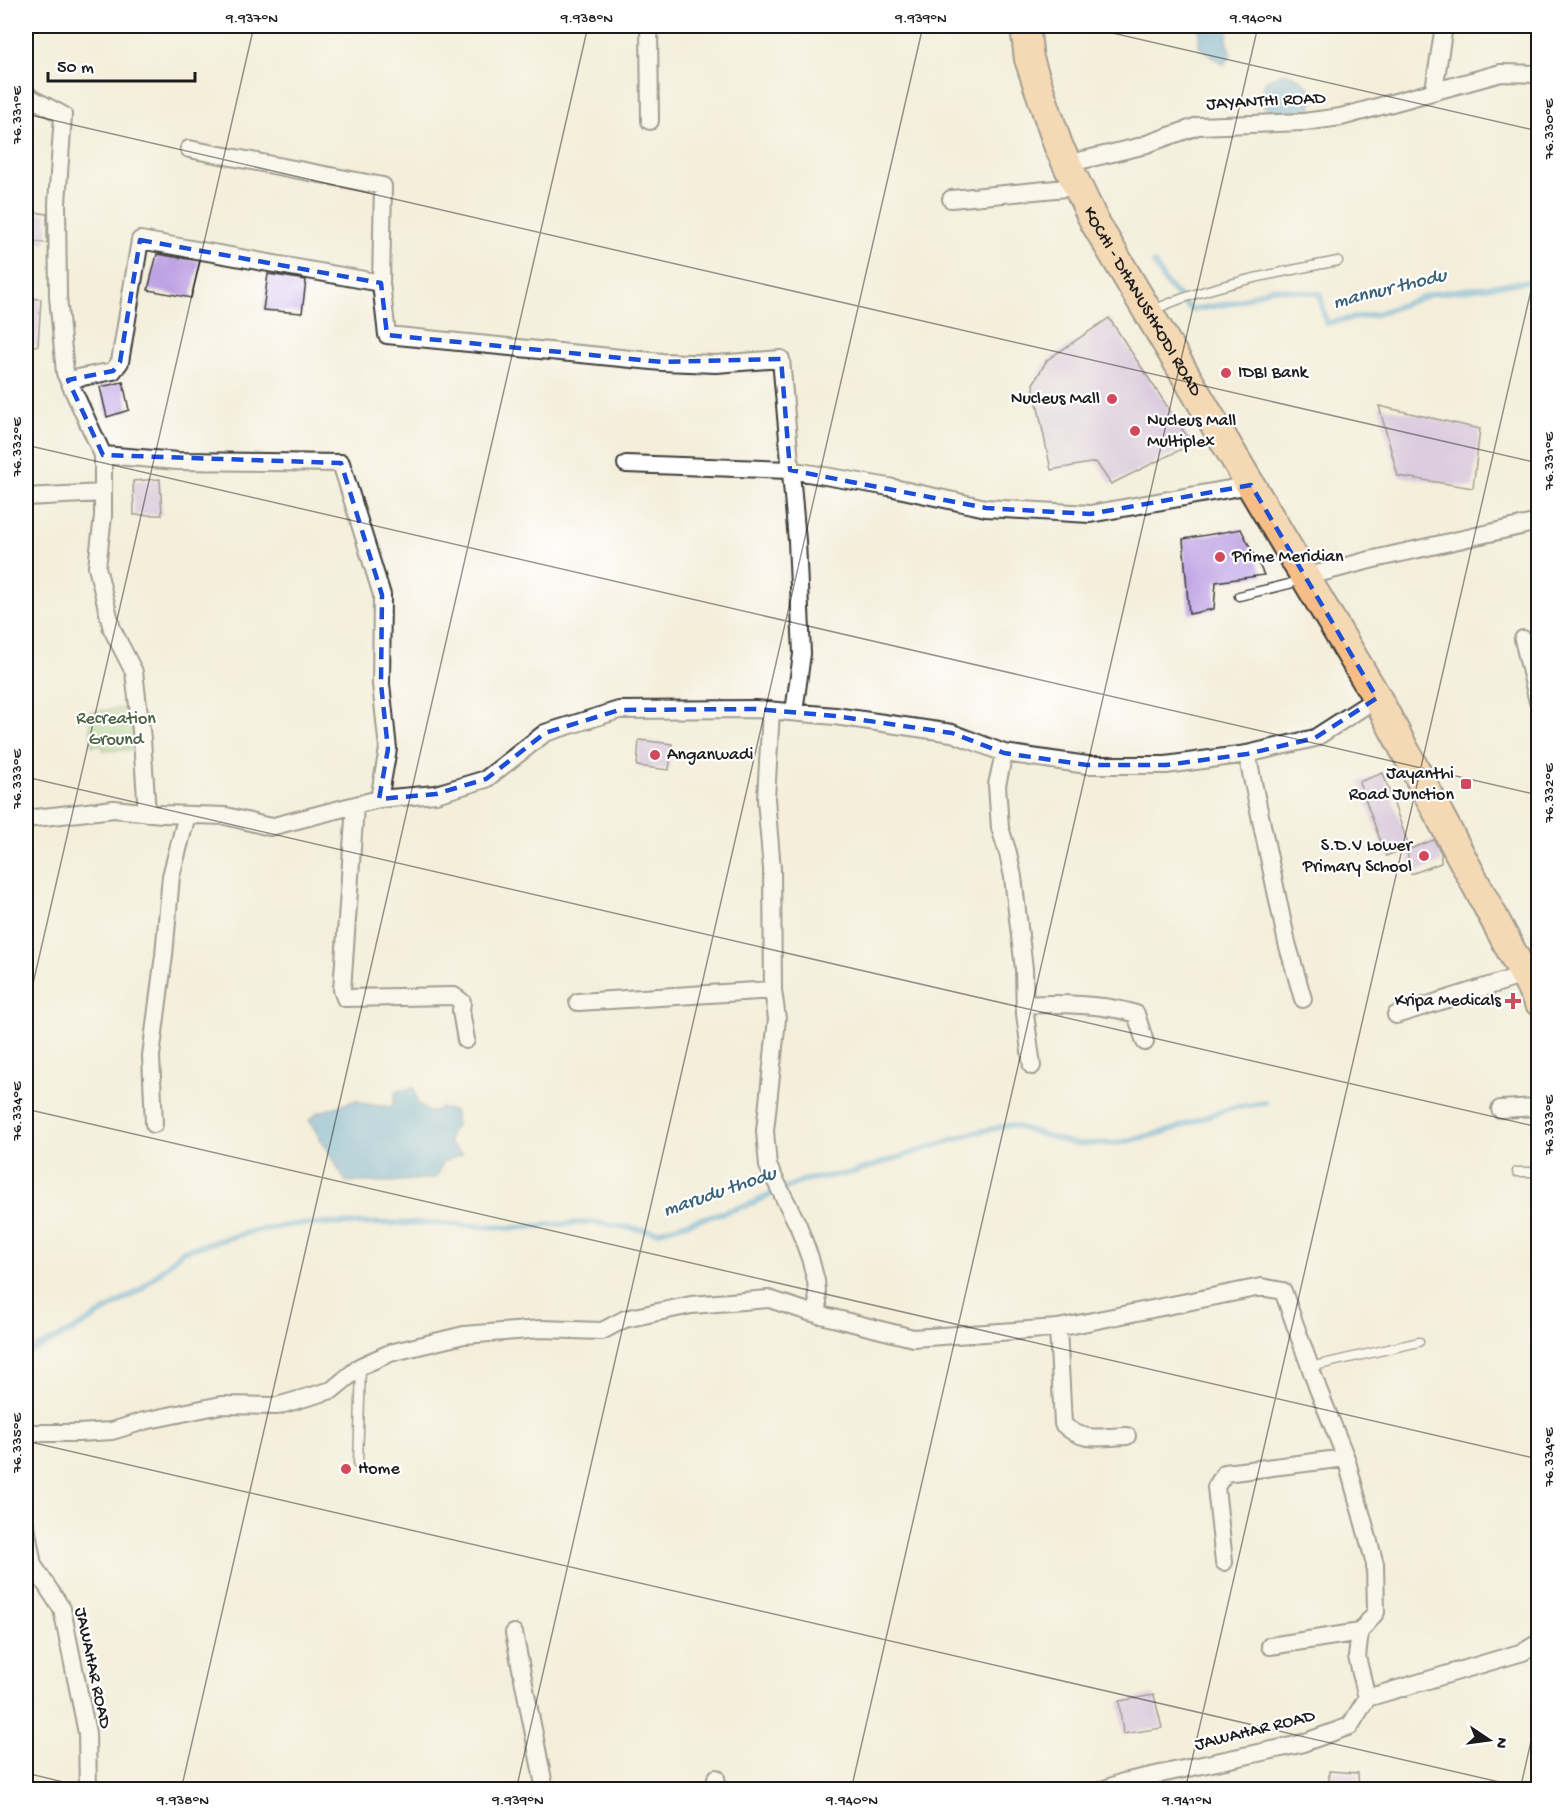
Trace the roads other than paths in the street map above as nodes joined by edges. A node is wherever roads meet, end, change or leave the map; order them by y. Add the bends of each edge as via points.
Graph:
1 (649, 26) edge
2 (1026, 26) edge
3 (1444, 26) edge
4 (1539, 74) edge
5 (1434, 90) junction
6 (27, 96) edge
7 (650, 121) dead end
8 (189, 149) dead end
9 (1072, 175) junction
10 (951, 199) dead end
11 (1338, 261) dead end
12 (381, 283) junction
13 (1157, 308) junction
14 (68, 380) junction
15 (103, 455) junction
16 (626, 464) dead end
17 (790, 471) junction
18 (1251, 485) junction
19 (103, 492) junction
20 (26, 497) edge
21 (1539, 522) edge
22 (1305, 577) junction
23 (1239, 596) dead end
24 (1523, 639) dead end
25 (1377, 698) junction
26 (1539, 702) edge
27 (771, 710) junction
28 (794, 712) junction
29 (1004, 753) junction
30 (1247, 754) junction
31 (379, 799) junction
32 (355, 806) junction
33 (147, 813) junction
34 (187, 815) junction
35 (26, 819) edge
36 (1524, 975) junction
37 (773, 990) junction
38 (1303, 999) dead end
39 (1539, 1001) edge
40 (578, 1002) dead end
41 (1024, 1005) junction
42 (1396, 1015) dead end
43 (466, 1040) dead end
44 (1146, 1042) dead end
45 (1032, 1066) dead end
46 (1539, 1107) edge
47 (1500, 1109) dead end
48 (154, 1124) dead end
49 (1517, 1172) dead end
50 (1539, 1172) edge
51 (819, 1315) junction
52 (1058, 1328) junction
53 (1419, 1342) dead end
54 (361, 1366) junction
55 (1310, 1367) junction
56 (26, 1433) edge
57 (1127, 1436) dead end
58 (1346, 1458) junction
59 (358, 1465) dead end
60 (26, 1527) edge
61 (1224, 1562) dead end
62 (1360, 1632) junction
63 (514, 1633) dead end
64 (1539, 1643) edge
65 (1270, 1646) dead end
66 (1367, 1698) junction
67 (88, 1790) edge
68 (544, 1790) edge
69 (1102, 1790) edge

1 - 7 street
2 - 9 highway, KOCHI - DHANUSHKODI ROAD via 1029,59
3 - 5 street
4 - 5 street, JAYANTHI ROAD via 1502,73
5 - 9 street, JAYANTHI ROAD via 1341,117 1198,126
6 - 14 street via 63,115 57,203 58,296
8 - 12 street via 383,186
9 - 10 street, JAYANTHI ROAD
9 - 13 highway, KOCHI - DHANUSHKODI ROAD via 1094,221
11 - 13 lane via 1249,280
12 - 14 street via 141,240 120,362 113,371
12 - 17 street via 387,335 662,362 781,359
13 - 18 highway, KOCHI - DHANUSHKODI ROAD
14 - 15 street
15 - 19 street
15 - 31 street via 178,461 341,463 382,595 381,684 388,749
16 - 17 street
17 - 18 street via 986,508 1090,514
17 - 28 street via 802,654
18 - 22 highway, KOCHI - DHANUSHKODI ROAD
19 - 20 street
19 - 33 street via 97,567 112,629 134,672
21 - 22 street
22 - 23 lane
22 - 25 highway, KOCHI - DHANUSHKODI ROAD
24 - 26 street
25 - 30 street via 1315,738
25 - 36 highway, KOCHI - DHANUSHKODI ROAD
27 - 28 street
27 - 31 street via 619,710 545,733 486,780 436,794
27 - 37 street via 766,800 772,869
28 - 29 street via 952,733
29 - 30 street via 1088,765 1166,765
29 - 41 street via 997,785 1000,828 1013,877
30 - 38 street via 1287,943
31 - 32 street
32 - 34 street via 270,826 226,816
32 - 43 street via 342,990 345,998 454,996 462,1002
33 - 34 street
33 - 35 street via 114,809
34 - 48 street via 171,876 151,1056
36 - 39 highway, KOCHI - DHANUSHKODI ROAD
36 - 42 street
37 - 40 street
37 - 51 street via 777,1018 765,1131 768,1166 810,1258
41 - 44 street via 1119,1008 1136,1014
41 - 45 street
46 - 47 street
49 - 50 lane
51 - 52 street via 913,1338
51 - 54 street via 770,1299 691,1305 625,1319 602,1331 541,1329 464,1335 390,1353
52 - 55 street via 1261,1287 1283,1291
52 - 57 street via 1063,1424 1083,1437
53 - 55 lane
54 - 56 street via 332,1390 278,1406 221,1405 112,1431
54 - 59 lane
55 - 58 street
58 - 61 street via 1225,1473 1216,1487
58 - 62 street via 1375,1564 1376,1612
60 - 67 street, JAWAHAR ROAD via 33,1565 62,1609 87,1733
62 - 65 street
62 - 66 street via 1357,1657
63 - 68 street
64 - 66 street via 1523,1652
66 - 69 street, JAWAHAR ROAD via 1350,1726 1300,1744 1123,1782

